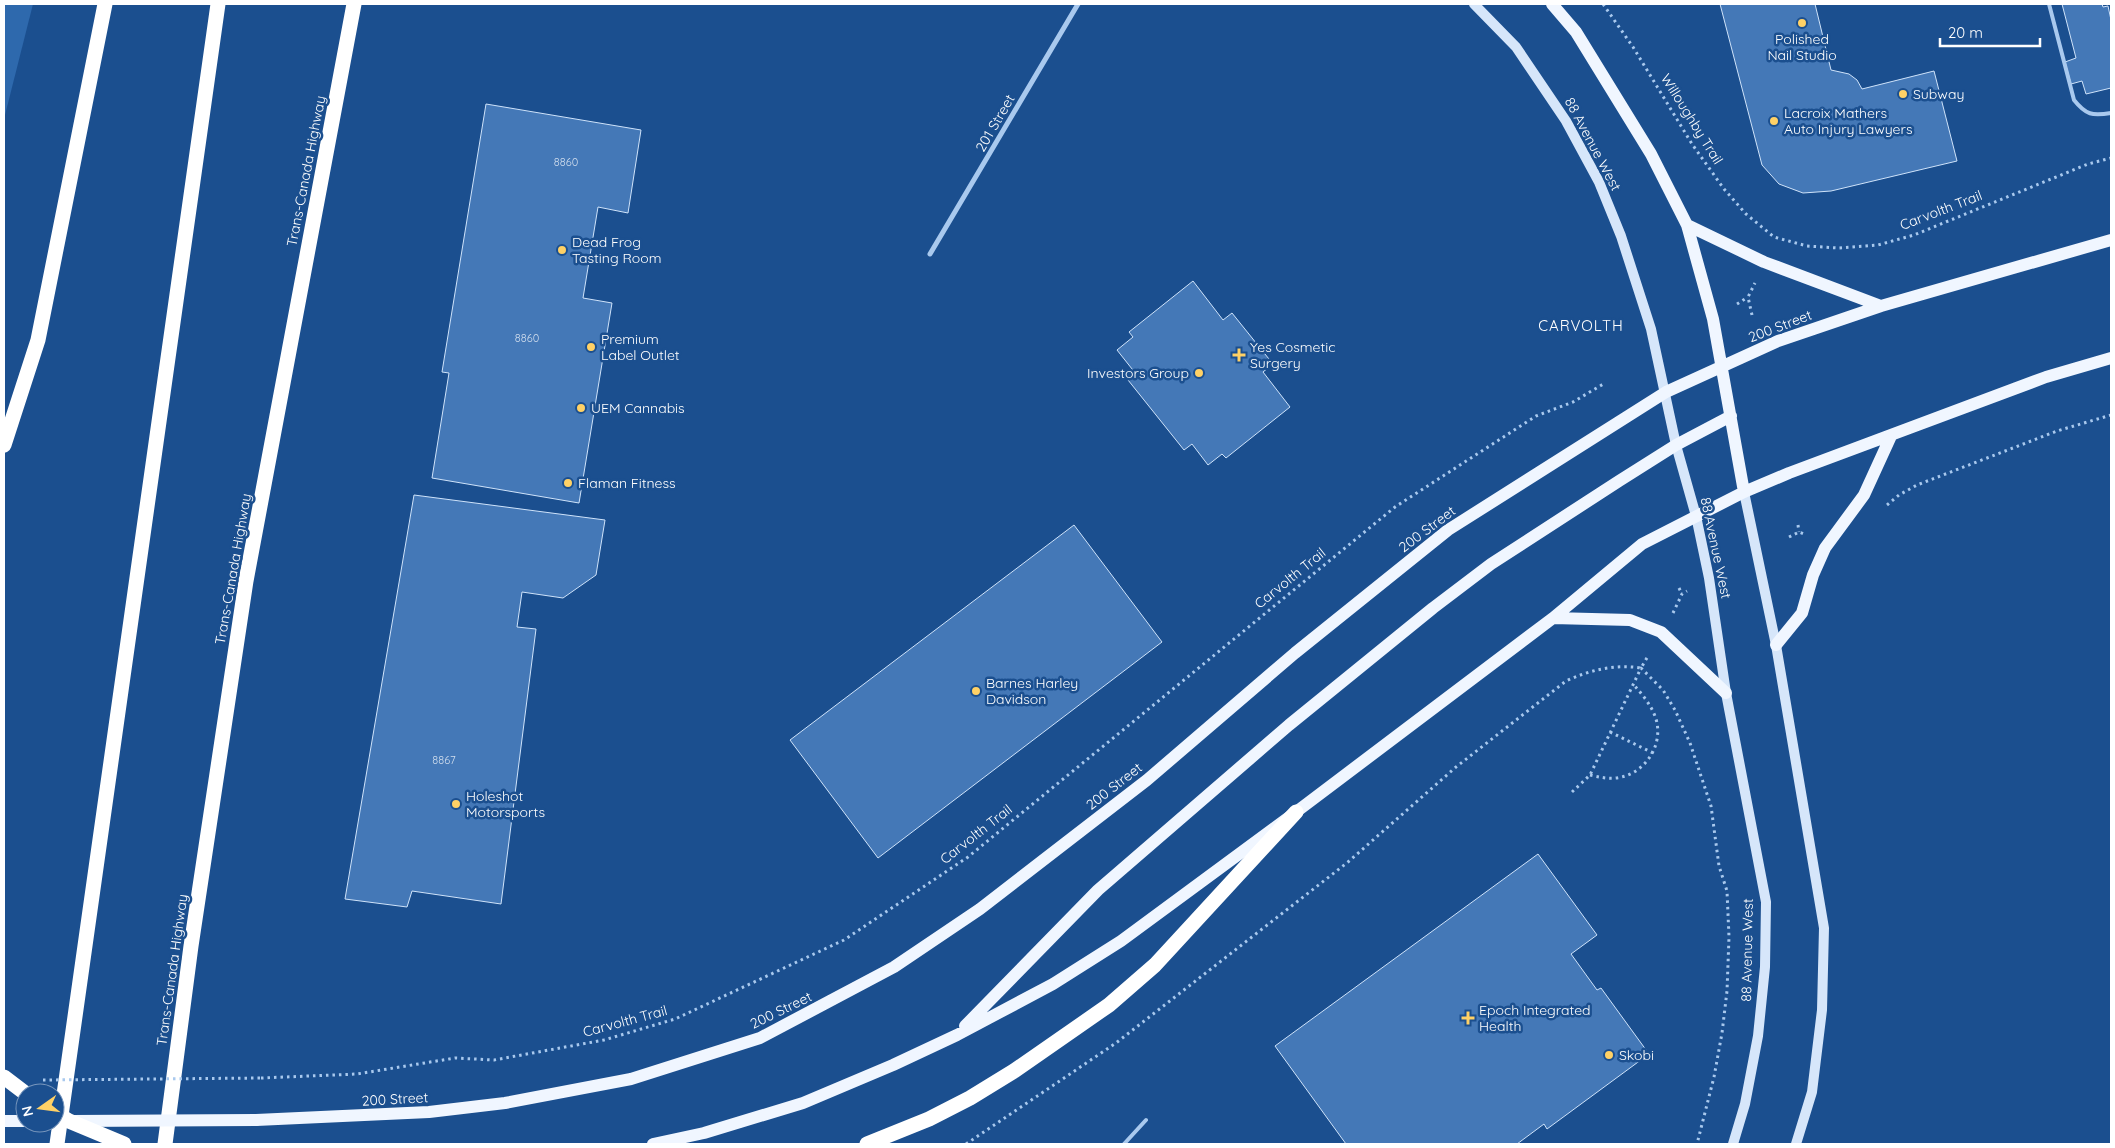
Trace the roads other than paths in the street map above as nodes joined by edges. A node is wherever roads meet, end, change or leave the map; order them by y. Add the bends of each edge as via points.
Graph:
1 (105, 4) edge
2 (218, 4) edge
3 (1078, 4) edge
4 (1474, 4) edge
5 (1552, 4) edge
6 (2048, 4) edge
7 (353, 7) edge
8 (2111, 113) edge
9 (1687, 225) junction
10 (2111, 240) edge
11 (930, 254) dead end
12 (1881, 306) junction
13 (2111, 358) edge
14 (1723, 366) junction
15 (1666, 392) junction
16 (1731, 416) junction
17 (1891, 436) junction
18 (4, 445) edge
19 (1676, 445) junction
20 (1744, 492) junction
21 (1696, 516) junction
22 (1553, 618) junction
23 (1776, 645) junction
24 (1726, 693) junction
25 (1296, 812) junction
26 (957, 1035) junction
27 (4, 1077) edge
28 (15, 1085) edge
29 (1146, 1120) dead end
30 (65, 1121) edge
31 (65, 1122) edge
32 (57, 1144) edge
33 (124, 1144) edge
34 (165, 1144) edge
35 (653, 1144) edge
36 (867, 1144) edge
37 (1124, 1144) edge
38 (1733, 1144) edge
39 (1796, 1144) edge

1 - 18 highway via 38,340
2 - 32 highway
3 - 11 street, 201 Street
4 - 15 main road, 88 Avenue West via 1516,47 1566,121 1599,182 1621,236 1651,329
5 - 9 main road via 1576,32 1651,154
6 - 8 lane via 2074,100 2083,111 2096,115
7 - 34 highway, Trans-Canada Highway via 246,581
9 - 12 main road via 1764,262
9 - 14 main road
10 - 12 main road, 200 Street
12 - 14 main road, 200 Street via 1778,340
13 - 17 main road via 2046,377
14 - 15 main road, 200 Street
14 - 16 main road
15 - 19 main road, 88 Avenue West
15 - 30 main road, 200 Street, bridge via 1448,530 1146,780 980,909 894,967 760,1038 631,1079 505,1103 429,1112 256,1120
16 - 19 main road
16 - 20 main road
17 - 20 main road
17 - 23 main road via 1864,495 1825,548 1802,613
19 - 21 main road, 88 Avenue West
19 - 26 main road via 1491,564 1289,725 1098,890
20 - 21 main road
20 - 23 main road
21 - 22 main road via 1642,544
21 - 24 main road, 88 Avenue West via 1710,578
22 - 24 main road via 1630,620 1662,632
22 - 25 main road
23 - 39 main road via 1824,928 1822,1010 1812,1092
24 - 38 main road, 88 Avenue West via 1766,902 1758,1036 1745,1104
25 - 26 main road via 1121,941 1053,984
25 - 36 highway via 1155,965 1110,1004 970,1098
26 - 35 main road via 804,1103 704,1133
27 - 28 highway
29 - 37 lane
31 - 33 highway, bridge

